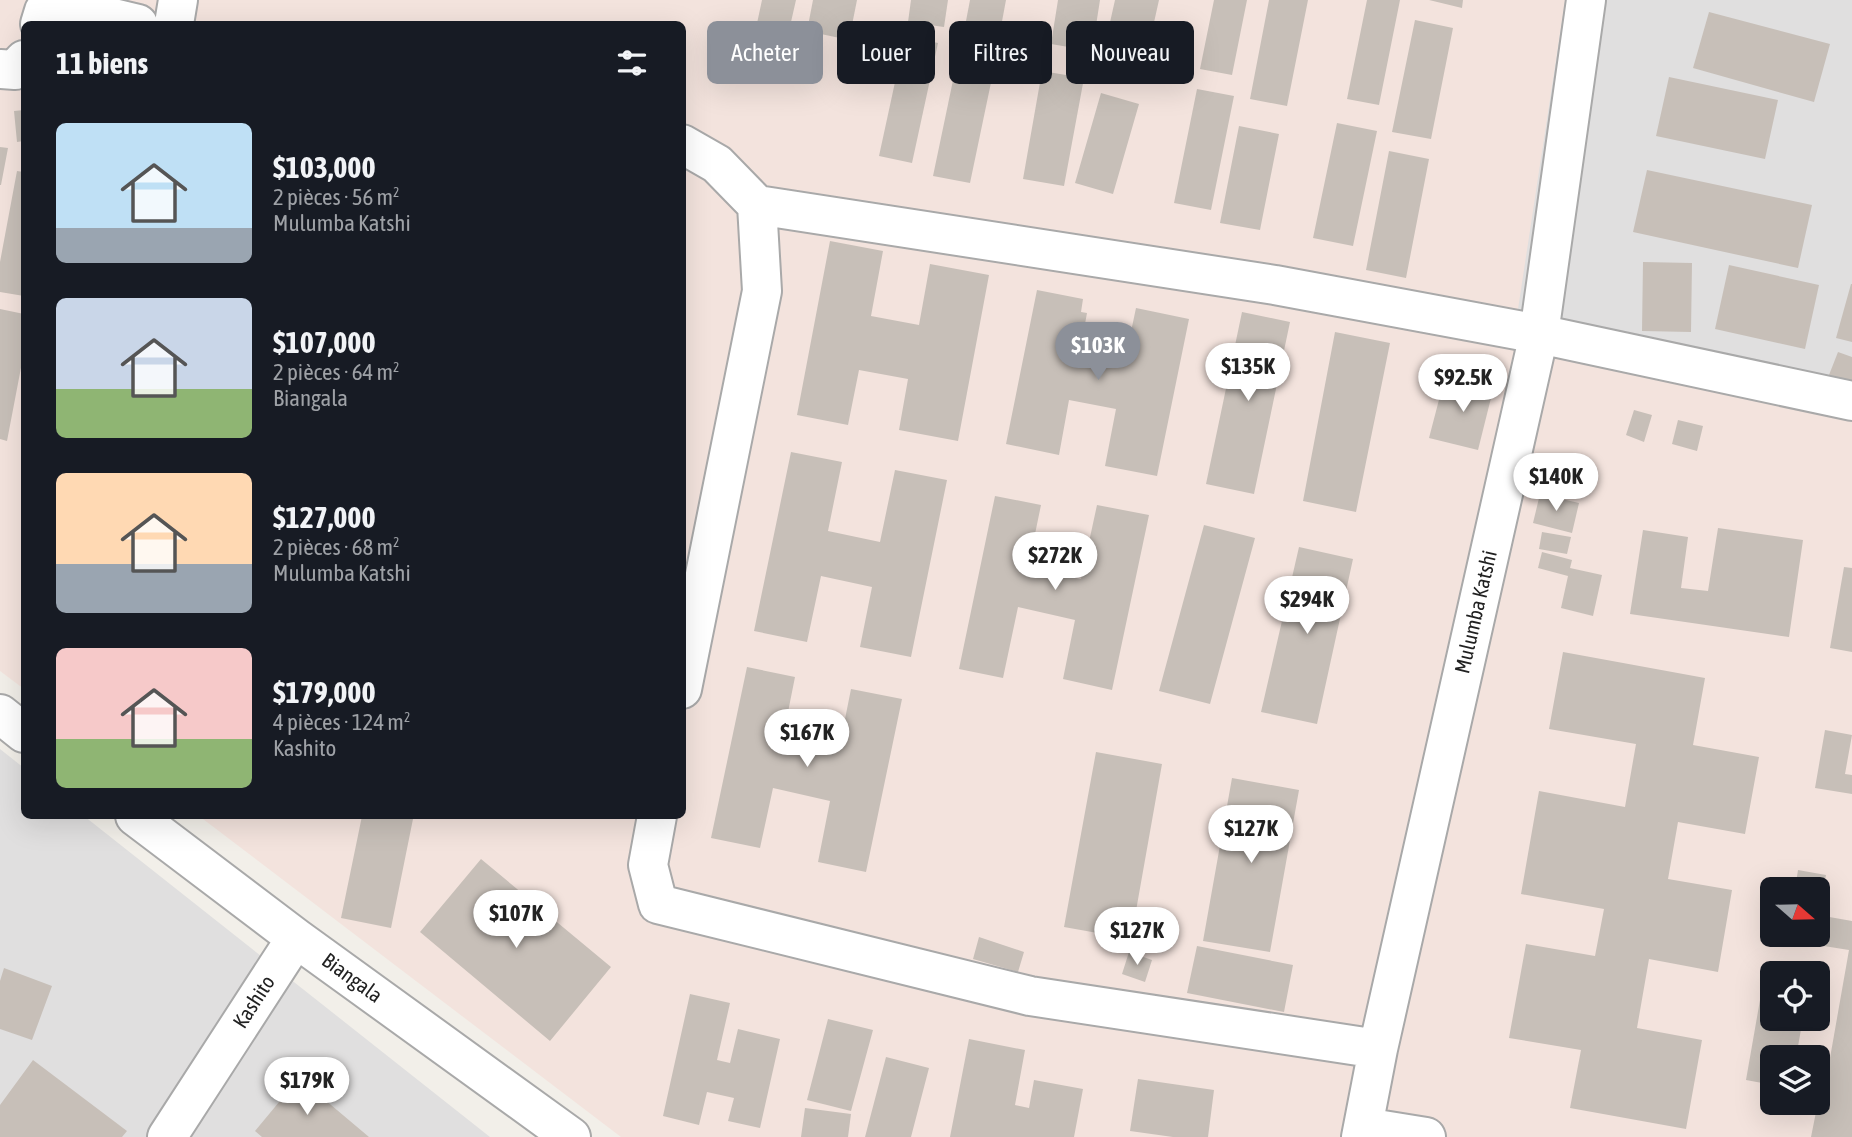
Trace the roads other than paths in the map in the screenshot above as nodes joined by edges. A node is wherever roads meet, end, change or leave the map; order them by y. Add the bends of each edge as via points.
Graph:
1 (178, 0) edge
2 (1586, 0) edge
3 (43, 12) edge
4 (126, 21) edge
5 (174, 21) edge
6 (21, 63) edge
7 (0, 69) edge
8 (686, 146) edge
9 (757, 205) junction
10 (1539, 334) junction
11 (1852, 401) edge
12 (686, 669) edge
13 (0, 714) edge
14 (21, 731) edge
15 (139, 819) edge
16 (656, 819) edge
17 (296, 937) junction
18 (1378, 1048) junction
19 (1362, 1132) edge
20 (167, 1137) edge
21 (571, 1137) edge
22 (1426, 1137) edge

1 - 5 street
2 - 10 street, Mulumba Katshi
3 - 4 street
6 - 7 street via 15,70
8 - 9 street via 717,164
9 - 10 street via 1148,263
9 - 12 street via 761,291
10 - 11 street
10 - 18 street, Mulumba Katshi
13 - 14 street
15 - 17 street, Biangala
16 - 18 street via 648,865 658,904 1030,996
17 - 20 street, Kashito
17 - 21 street, Biangala
18 - 19 street, Mulumba Katshi
19 - 22 street

